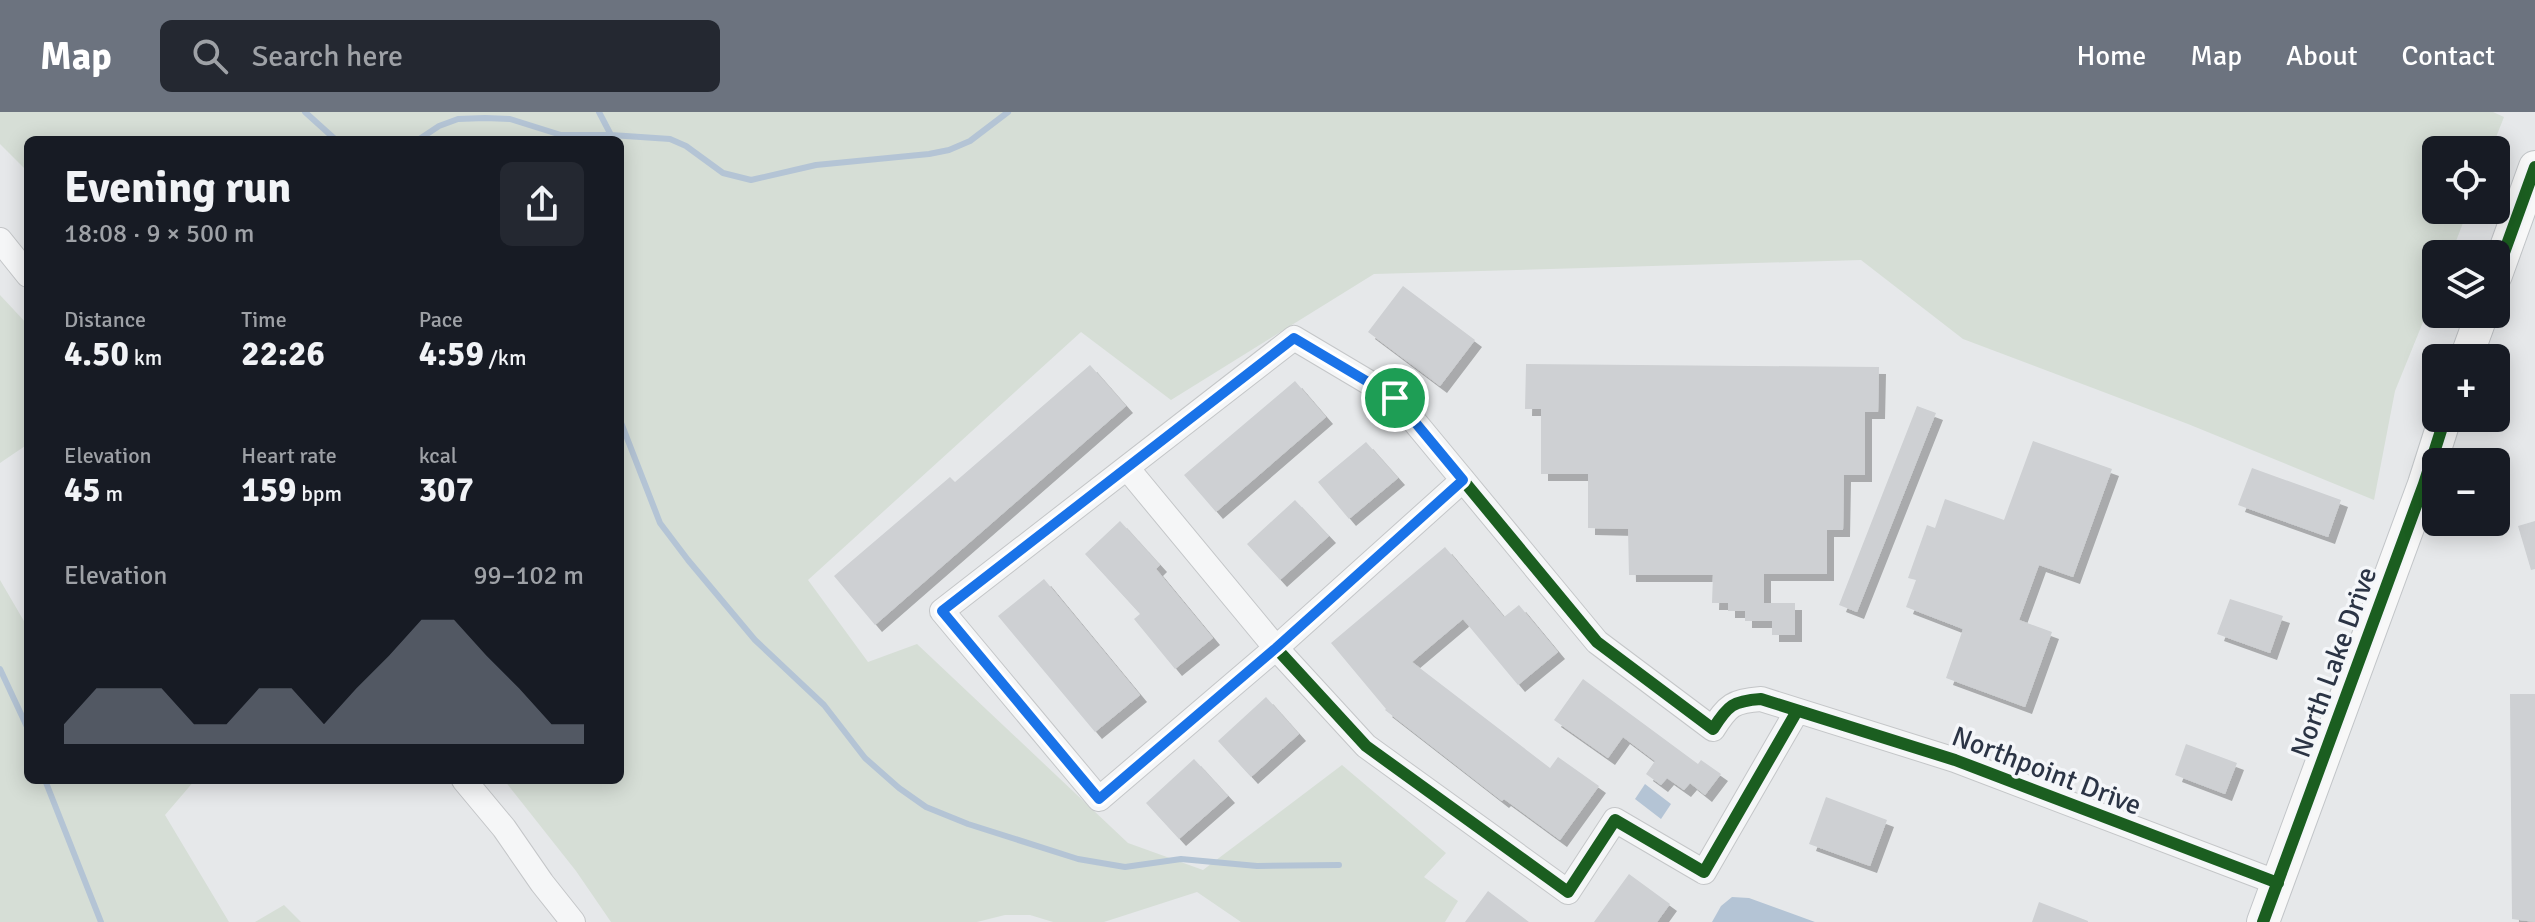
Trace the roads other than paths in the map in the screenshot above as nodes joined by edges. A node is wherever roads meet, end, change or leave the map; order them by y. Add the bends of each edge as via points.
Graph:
1 (2535, 167) edge
2 (0, 240) edge
3 (2509, 240) edge
4 (24, 270) edge
5 (2441, 432) edge
6 (1127, 468) junction
7 (1463, 480) junction
8 (1276, 648) junction
9 (1797, 711) junction
10 (467, 784) edge
11 (2278, 883) junction
12 (573, 922) edge
13 (2263, 922) edge

1 - 3 main road
2 - 4 street
5 - 11 main road, North Lake Drive
6 - 7 street via 1294,338 1395,398
6 - 8 street
6 - 8 street via 942,611 1099,799
7 - 8 street
7 - 9 street, Northpoint Drive via 1597,642 1713,729 1738,700 1761,699
8 - 9 street via 1366,746 1568,892 1615,820 1704,872
9 - 11 street, Northpoint Drive via 1955,760
10 - 12 street
11 - 13 main road, North Lake Drive

